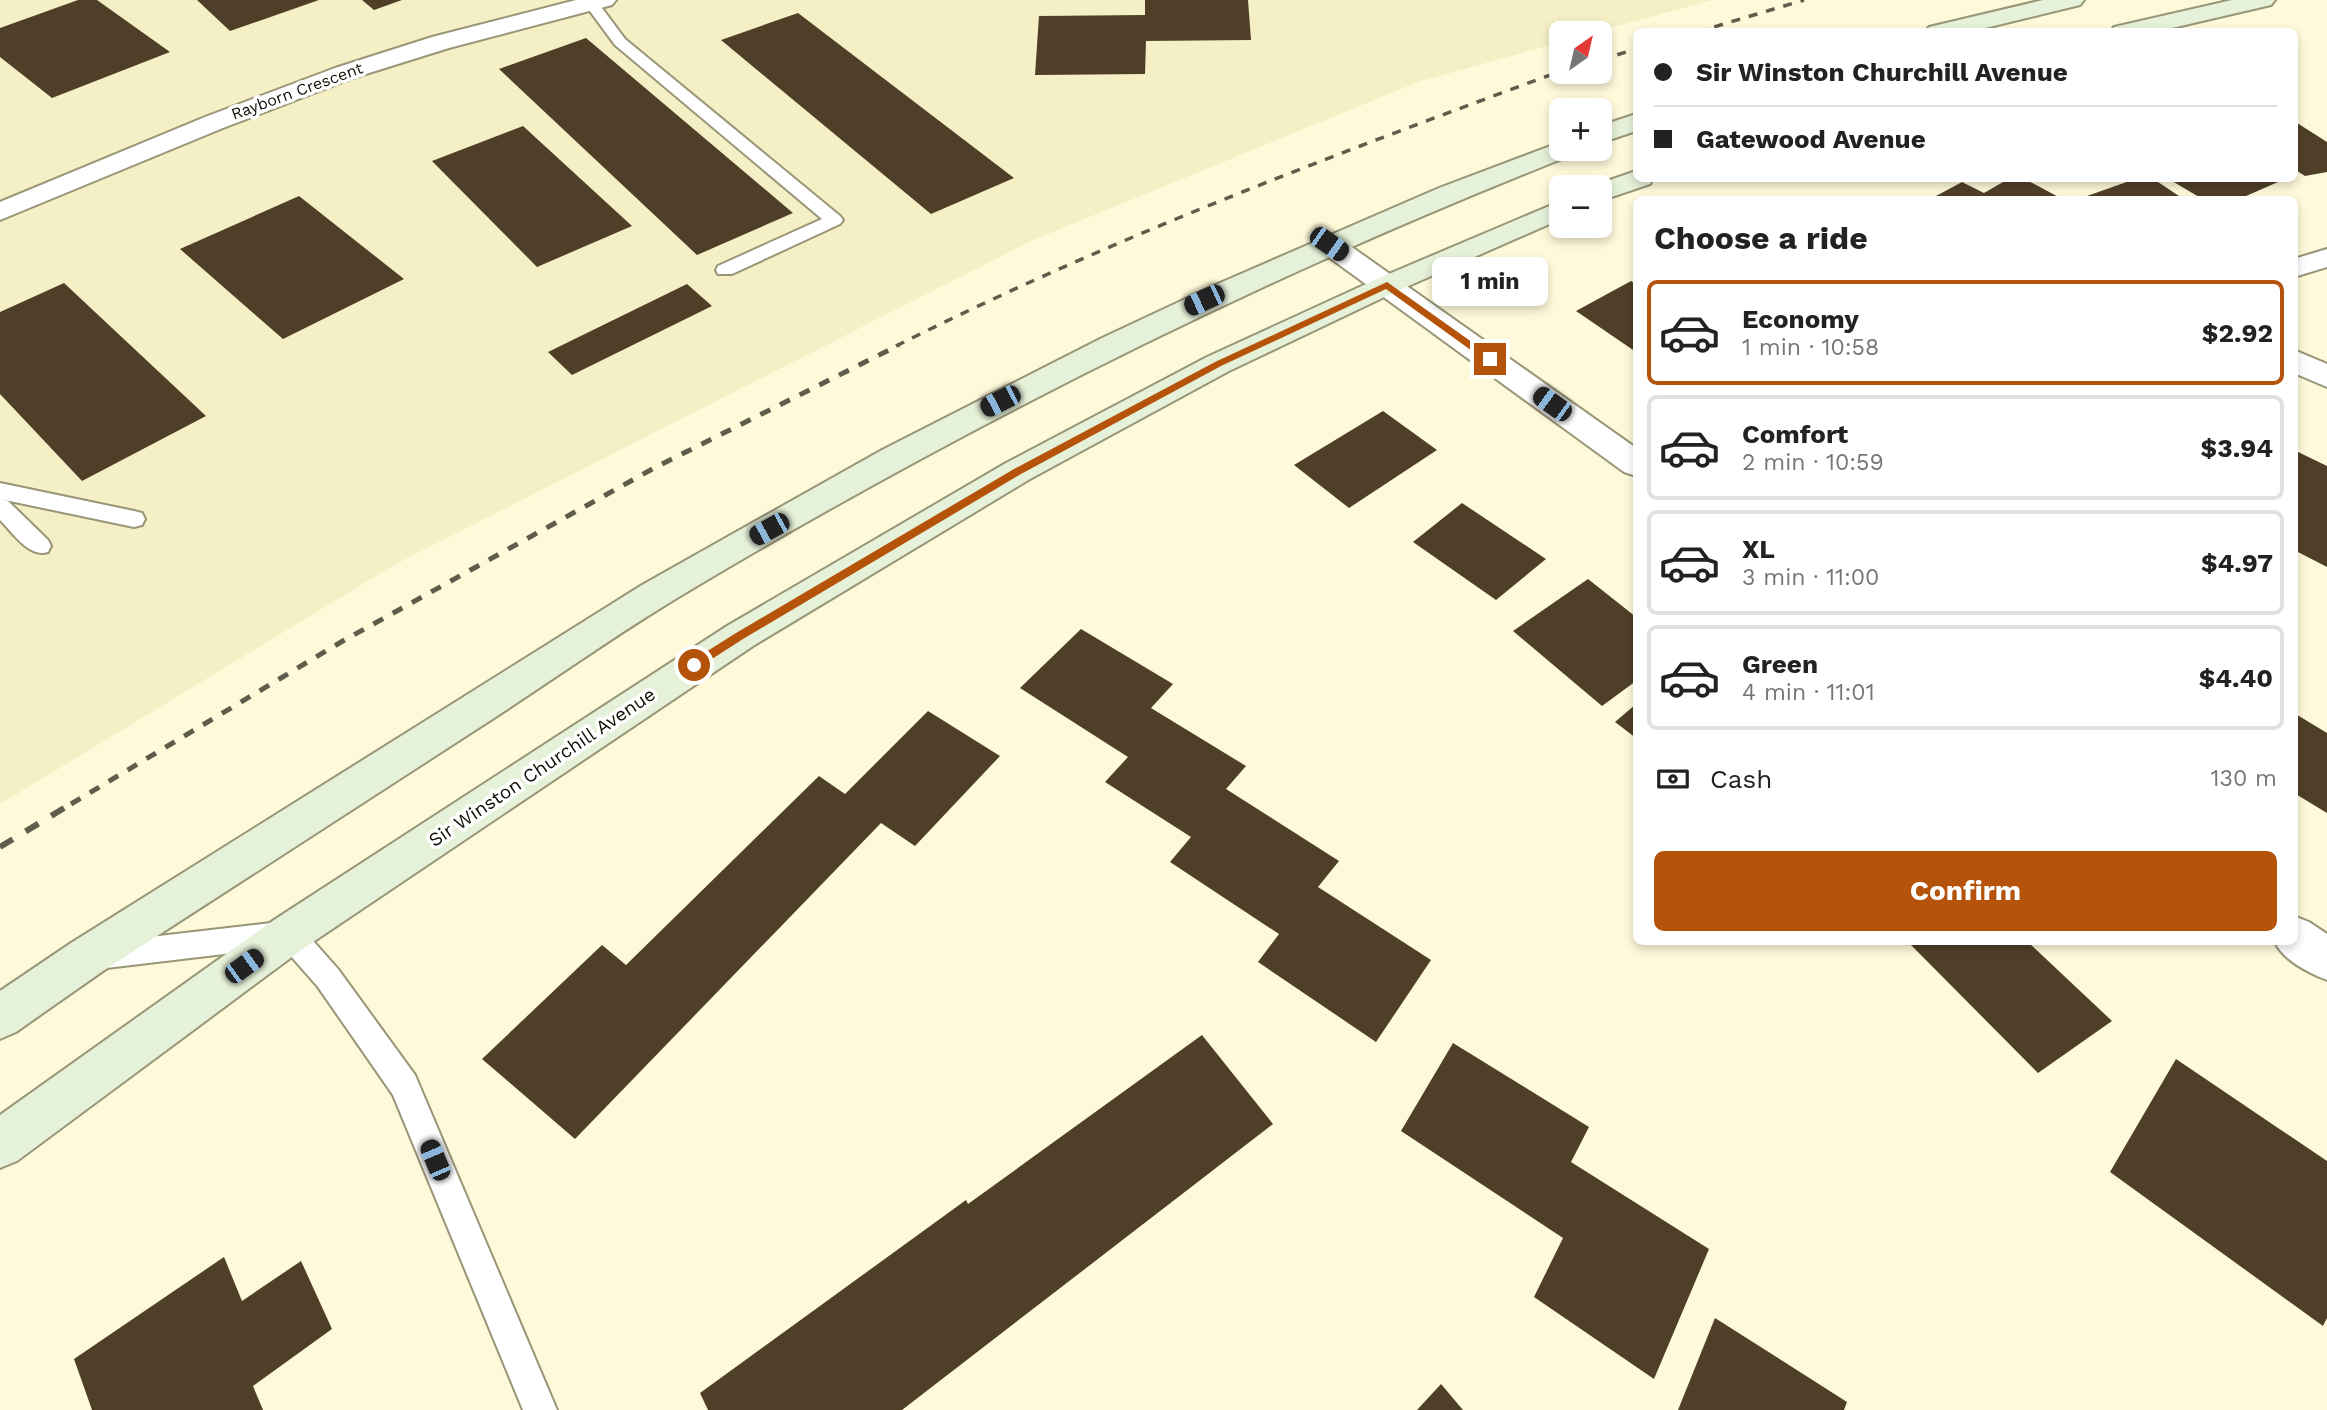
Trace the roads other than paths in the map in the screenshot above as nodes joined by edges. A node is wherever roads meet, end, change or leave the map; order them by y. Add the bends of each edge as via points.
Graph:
1 (2072, 0) edge
2 (2263, 0) edge
3 (598, 2) edge
4 (1954, 28) edge
5 (2140, 28) edge
6 (1633, 123) edge
7 (1612, 131) edge
8 (1549, 154) edge
9 (1633, 181) edge
10 (1612, 188) edge
11 (0, 212) edge
12 (1549, 214) edge
13 (1329, 244) junction
14 (2327, 258) edge
15 (2298, 267) edge
16 (725, 270) dead end
17 (1387, 285) junction
18 (2298, 362) edge
19 (2327, 377) edge
20 (1633, 462) edge
21 (0, 491) edge
22 (0, 506) edge
23 (134, 519) dead end
24 (40, 546) dead end
25 (289, 934) junction
26 (2298, 939) edge
27 (87, 957) junction
28 (2327, 960) edge
29 (0, 1017) edge
30 (0, 1144) edge
31 (540, 1410) edge

1 - 4 main road
2 - 5 main road
3 - 11 street, Rayborn Crescent via 444,41 344,73
3 - 16 lane via 620,42 834,220
6 - 7 main road
8 - 13 main road via 1434,197
9 - 10 main road
12 - 17 main road, Sir Winston Churchill Avenue
13 - 17 street
13 - 27 main road via 1160,320 976,413 677,581
14 - 15 street
17 - 20 street
17 - 25 main road, Sir Winston Churchill Avenue via 1218,364 1053,452 763,622
18 - 19 street
21 - 23 lane
22 - 24 lane
25 - 27 lane
25 - 30 main road, Sir Winston Churchill Avenue
25 - 31 lane via 328,978 404,1086
26 - 28 street
27 - 29 main road

